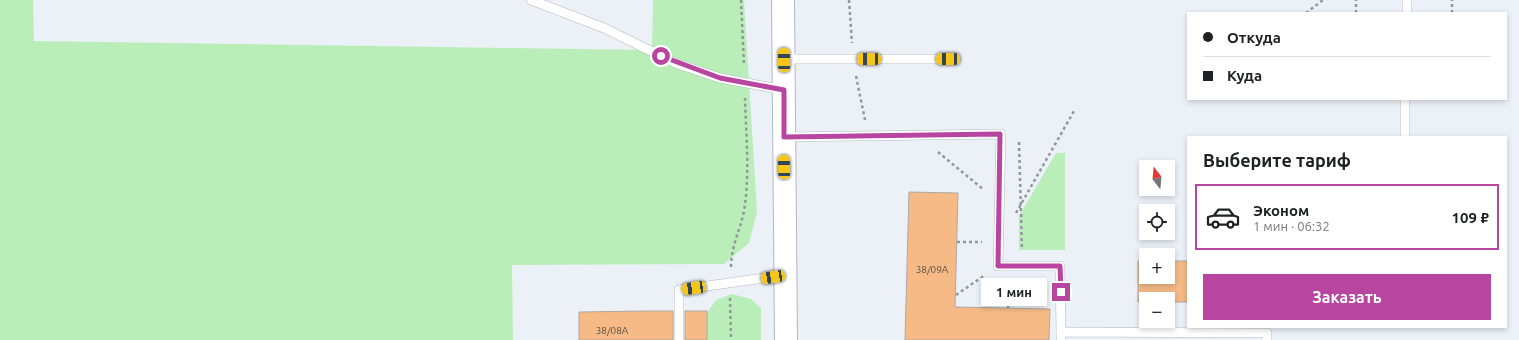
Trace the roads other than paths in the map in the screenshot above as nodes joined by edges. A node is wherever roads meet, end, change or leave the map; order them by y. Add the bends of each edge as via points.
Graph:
1 (531, 0) edge
2 (784, 0) edge
3 (1407, 0) edge
4 (1407, 12) edge
5 (948, 59) dead end
6 (784, 60) junction
7 (784, 90) junction
8 (1405, 100) edge
9 (1405, 136) edge
10 (784, 137) junction
11 (786, 275) junction
12 (1061, 336) edge
13 (679, 340) edge
14 (786, 340) edge
15 (1267, 340) edge

1 - 7 lane via 604,28 675,63 720,78
2 - 6 street
3 - 4 lane
5 - 6 lane
6 - 7 street
7 - 10 street
8 - 9 lane
10 - 11 street
10 - 12 lane via 1000,134 998,266 1060,266
11 - 13 lane via 679,290
11 - 14 street
12 - 15 lane via 1267,333

